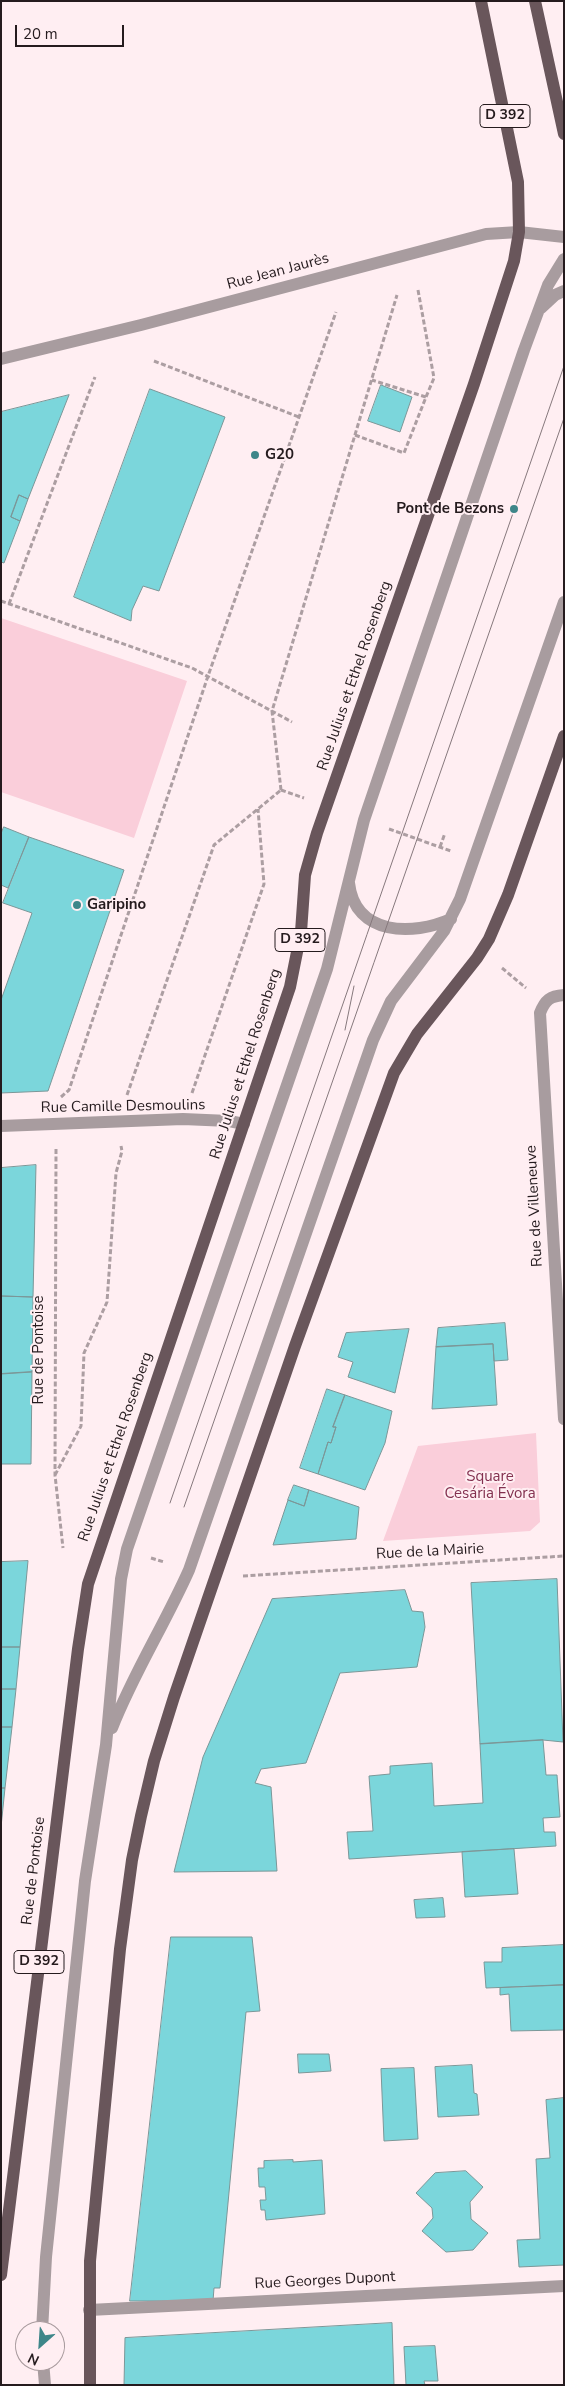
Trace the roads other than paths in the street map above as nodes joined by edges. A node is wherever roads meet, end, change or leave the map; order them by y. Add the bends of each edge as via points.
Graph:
1 (481, 1) edge
2 (534, 1) edge
3 (564, 134) edge
4 (519, 232) junction
5 (564, 237) edge
6 (564, 259) edge
7 (564, 291) edge
8 (539, 310) junction
9 (1, 359) edge
10 (564, 602) edge
11 (564, 736) edge
12 (348, 878) junction
13 (451, 919) junction
14 (554, 998) edge
15 (244, 1124) junction
16 (1, 1126) edge
17 (559, 1246) edge
18 (564, 1418) edge
19 (78, 1649) joint
20 (106, 1745) junction
21 (1, 2275) edge
22 (564, 2286) edge
23 (89, 2310) junction
24 (43, 2321) edge
25 (44, 2371) edge
26 (45, 2385) edge
27 (90, 2385) edge

1 - 4 main road, D 392 via 515,159
2 - 3 main road
4 - 5 street, Rue Jean Jaurès
4 - 9 street, Rue Jean Jaurès via 486,234
4 - 15 main road, Rue Julius et Ethel Rosenberg / D 392 via 514,260 489,339 309,856 296,961
6 - 8 street via 551,279
7 - 8 street
8 - 12 street via 364,820
10 - 13 street via 476,859
11 - 23 main road via 508,895 489,939 416,1034 394,1073 294,1346 154,1760 132,1860 120,1949 90,2261
12 - 13 street via 350,892 359,909 378,924 410,930 433,927
12 - 20 street via 327,969 127,1550 121,1579
13 - 20 street via 391,1001 366,1058 189,1570 122,1704
14 - 17 street, Rue de Villeneuve via 540,1013
15 - 16 street, Rue Camille Desmoulins via 183,1119
15 - 19 main road, Rue Julius et Ethel Rosenberg / D 392 via 94,1562
17 - 18 street, Rue de Villeneuve
19 - 21 main road, Rue de Pontoise / D 392
20 - 24 street via 85,1881 46,2257
22 - 23 street, Rue Georges Dupont
23 - 27 main road
25 - 26 street

